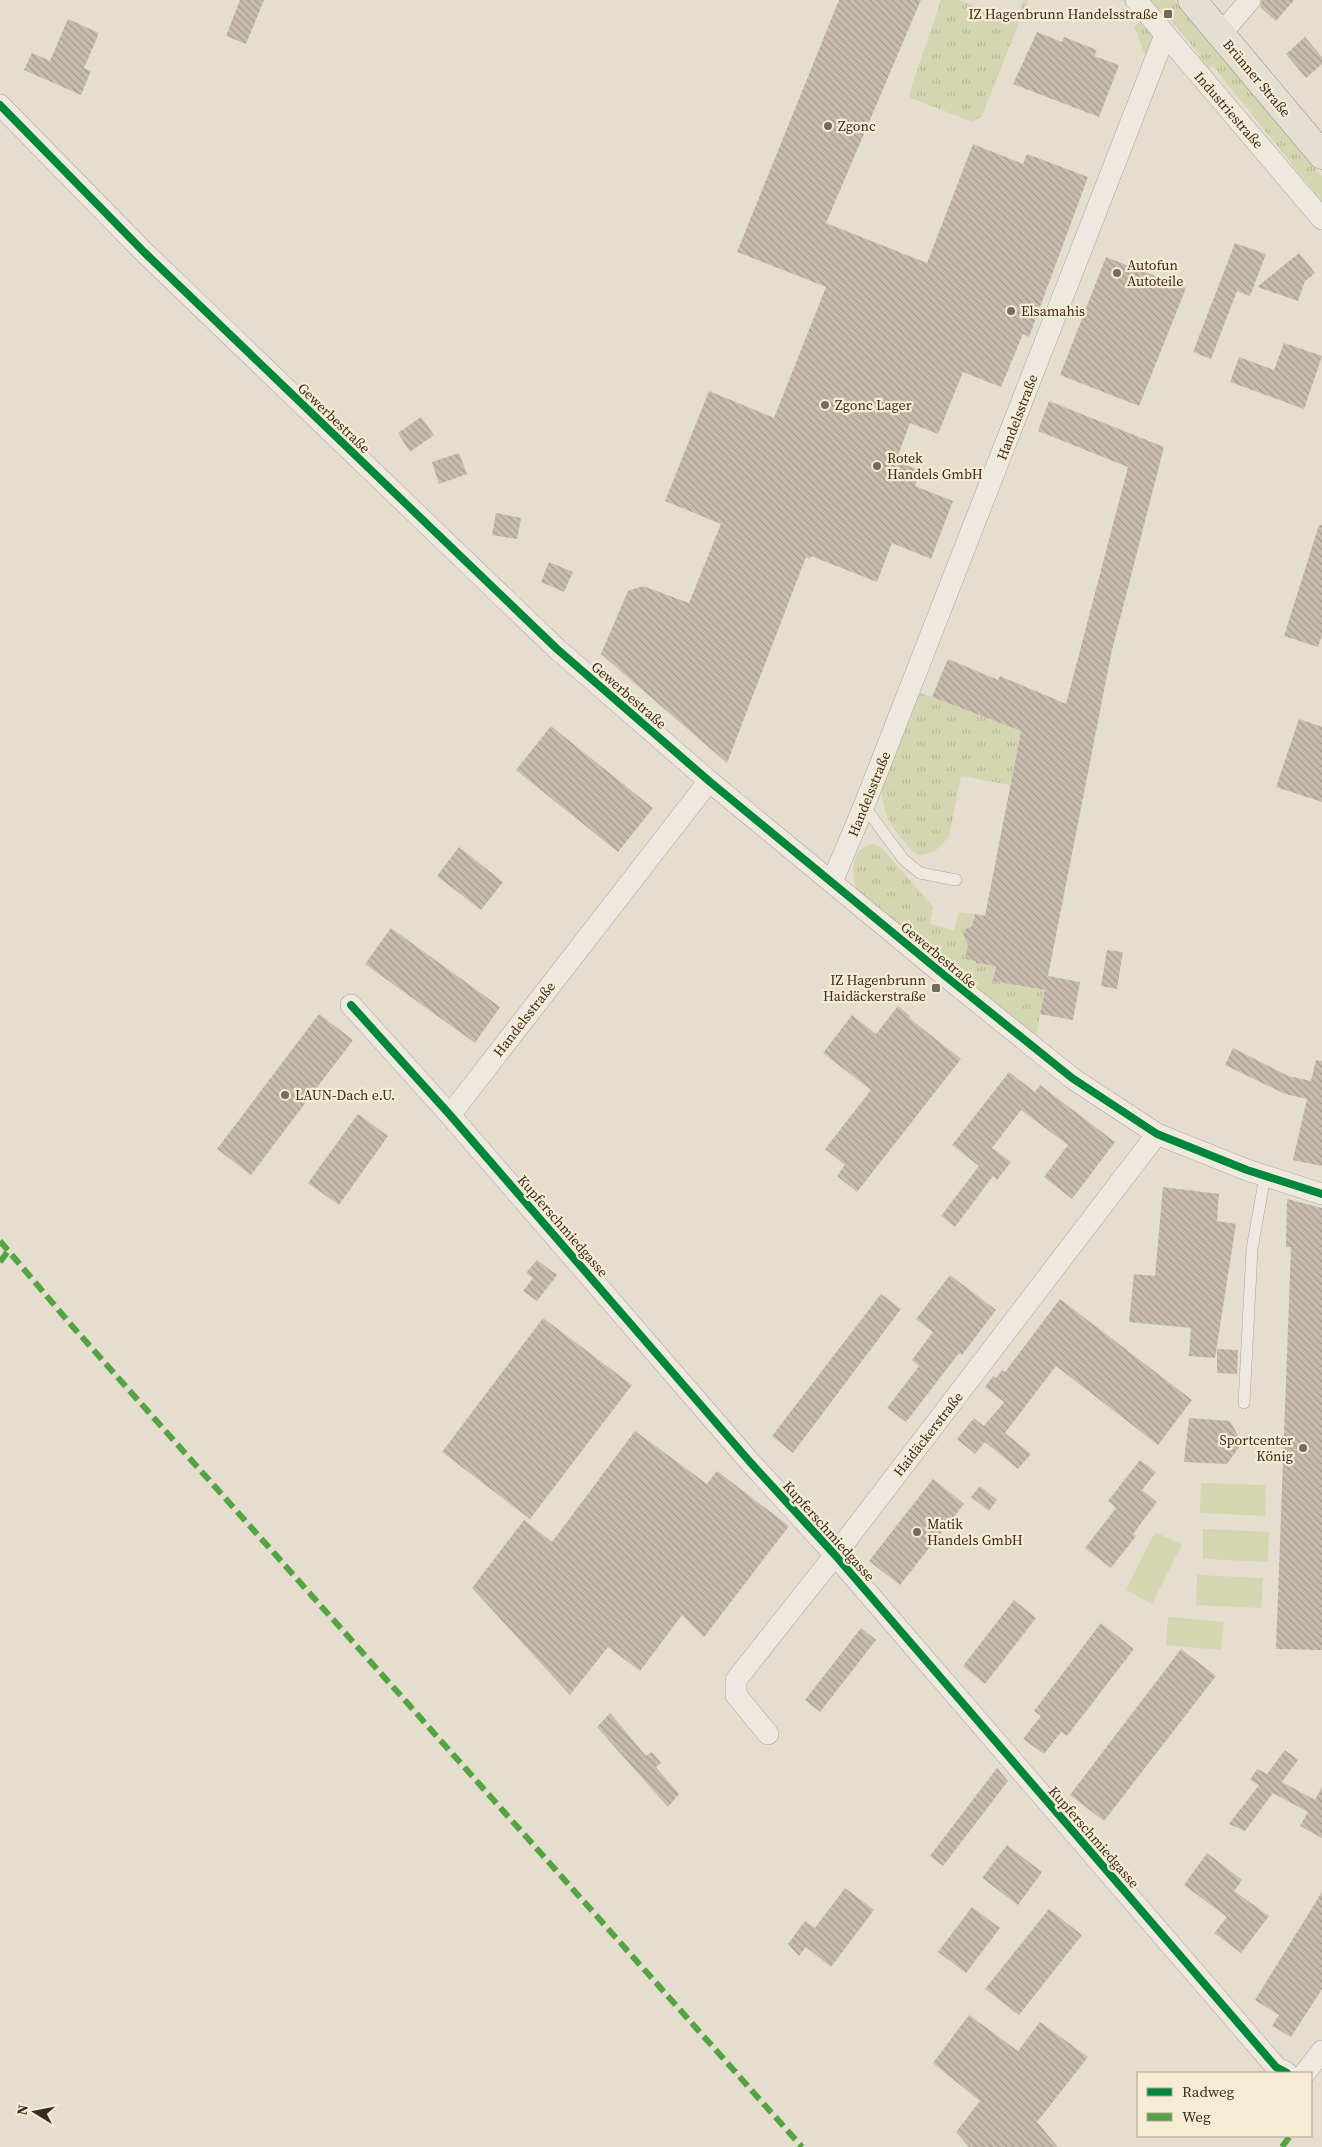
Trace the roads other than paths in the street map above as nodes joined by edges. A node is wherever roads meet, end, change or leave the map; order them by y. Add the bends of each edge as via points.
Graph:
1 (1136, 0) edge
2 (1192, 0) edge
3 (1250, 0) edge
4 (1220, 34) junction
5 (1165, 35) junction
6 (0, 105) edge
7 (1322, 155) edge
8 (1322, 219) edge
9 (709, 780) junction
10 (864, 806) junction
11 (956, 880) dead end
12 (832, 882) junction
13 (352, 1005) dead end
14 (450, 1115) junction
15 (1157, 1134) junction
16 (1265, 1176) junction
17 (1322, 1194) edge
18 (1244, 1404) dead end
19 (835, 1555) junction
20 (768, 1734) dead end
21 (1322, 2051) edge
22 (1285, 2072) edge
23 (1306, 2072) edge

1 - 5 street, Industriestraße
2 - 4 main road, Brünner Straße
3 - 4 street
4 - 7 main road, Brünner Straße
5 - 8 street, Industriestraße
5 - 10 street, Handelsstraße
6 - 9 street, Gewerbestraße via 144,252 557,649
9 - 12 street, Gewerbestraße
9 - 14 street, Handelsstraße
10 - 11 lane via 909,864 920,873
10 - 12 street, Handelsstraße
12 - 15 street, Gewerbestraße via 1065,1072
13 - 14 street, Kupferschmiedgasse
14 - 19 street, Kupferschmiedgasse via 750,1462
15 - 16 street, Gewerbestraße
15 - 19 street, Haidäckerstraße
16 - 17 street, Gewerbestraße
16 - 18 lane via 1252,1249
19 - 20 street, Haidäckerstraße via 736,1680 736,1695
19 - 22 street, Kupferschmiedgasse via 1276,2067
21 - 23 street

